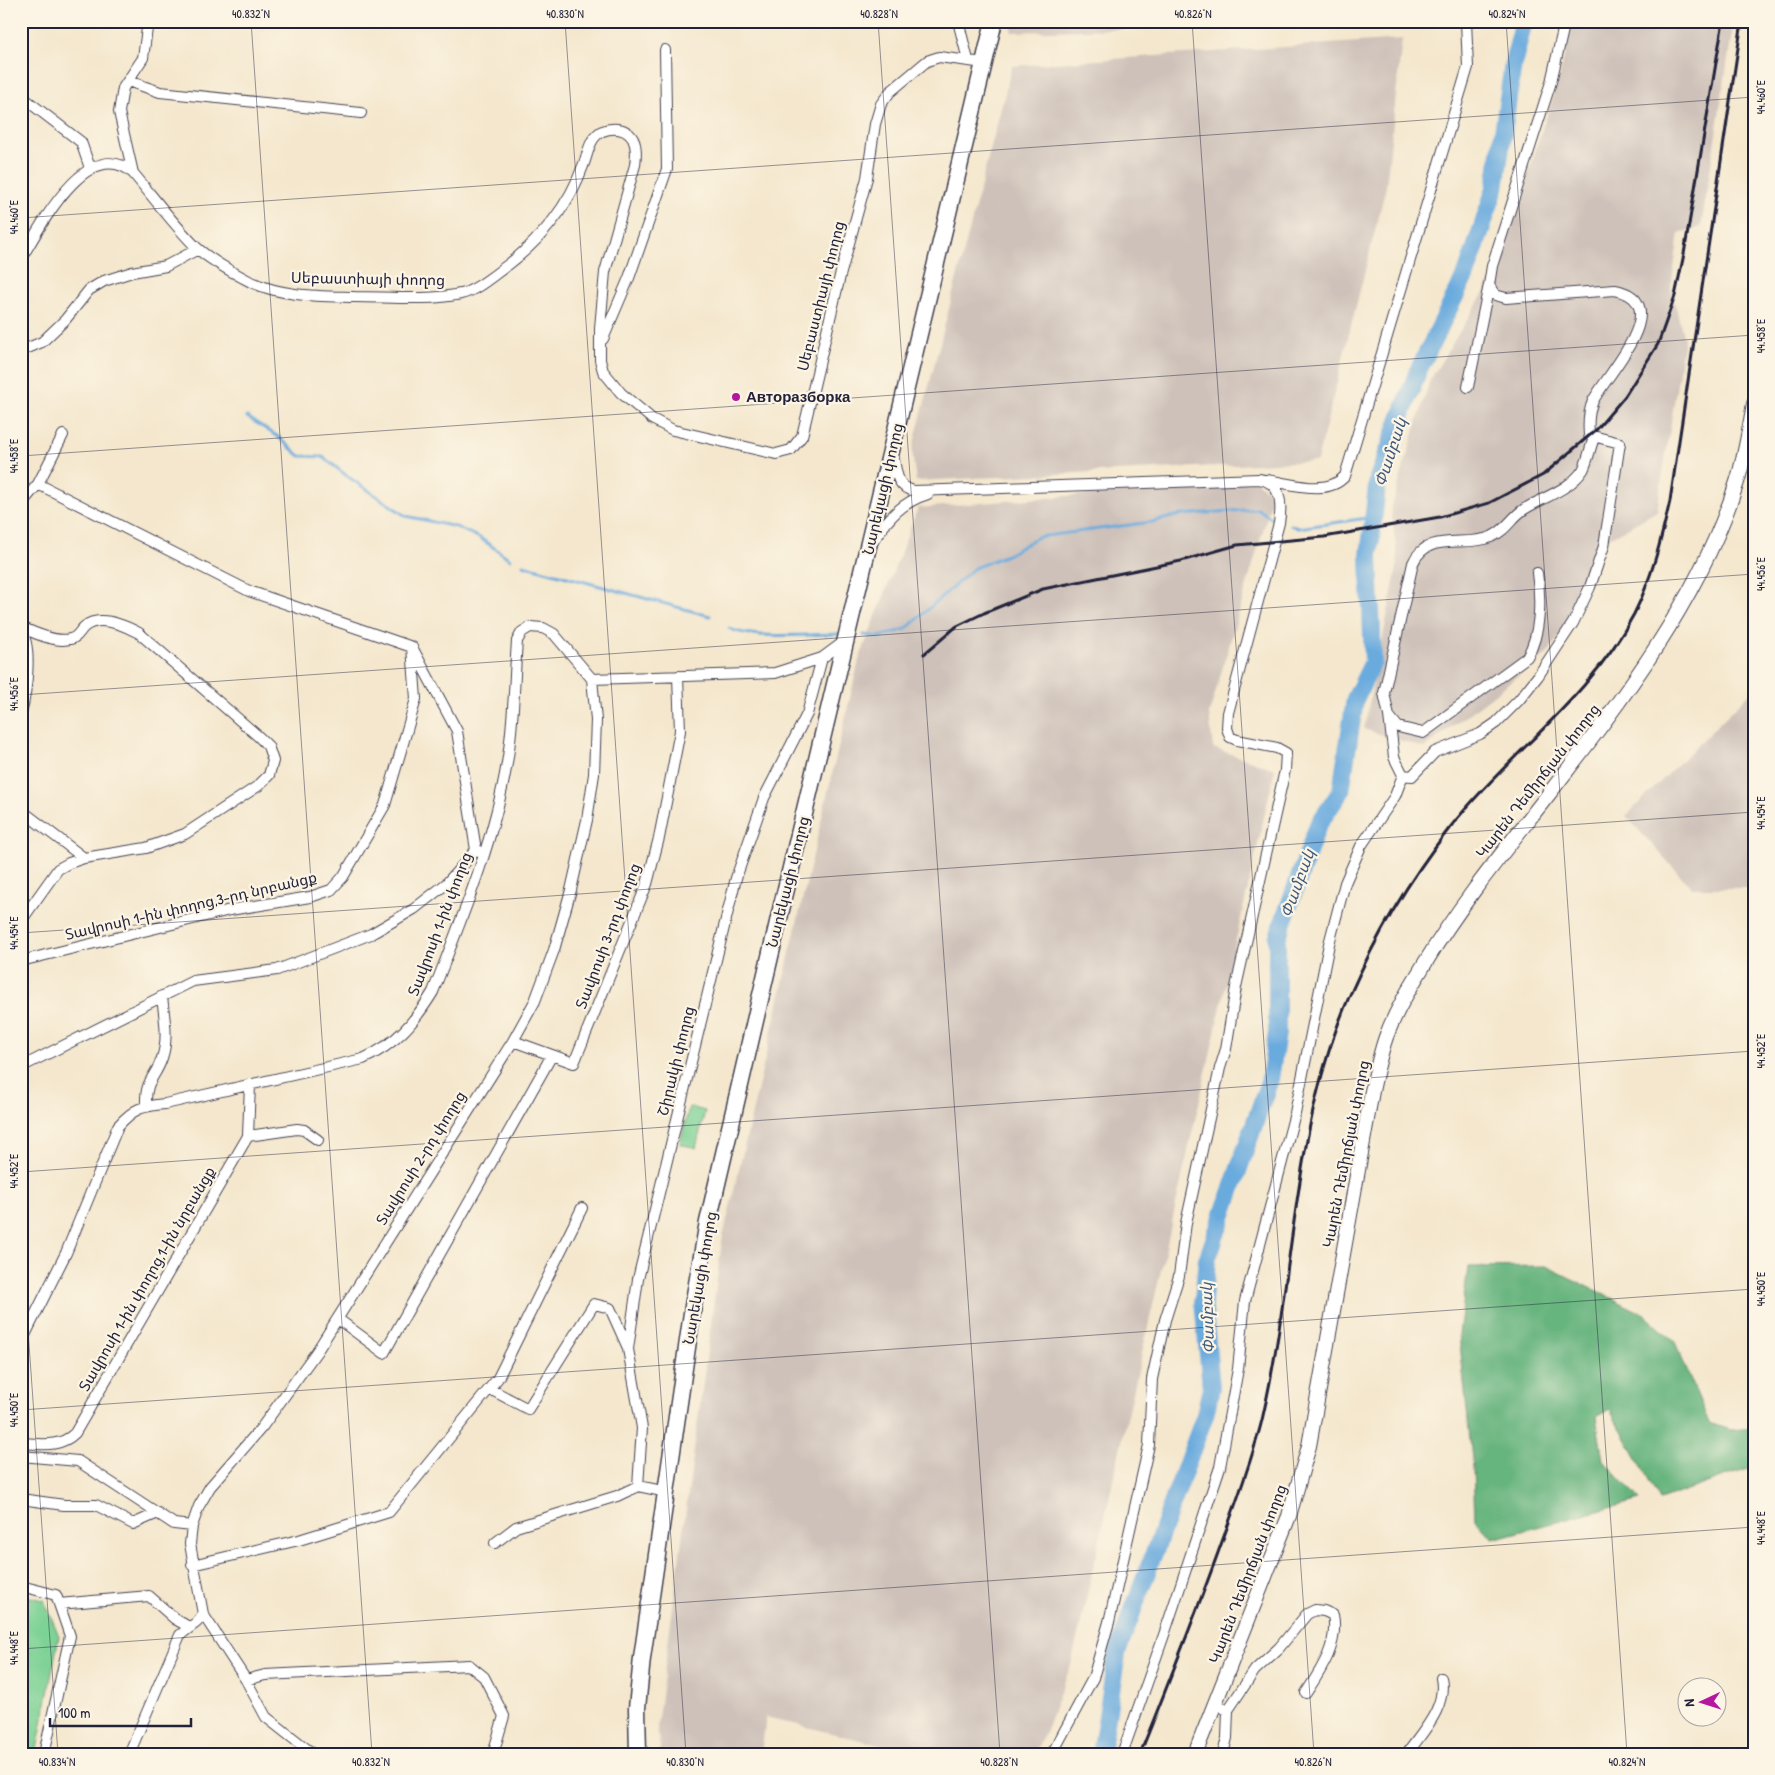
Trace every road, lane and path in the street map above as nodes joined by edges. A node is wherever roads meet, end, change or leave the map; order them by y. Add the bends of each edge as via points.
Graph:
1 (148, 21) edge
2 (958, 21) edge
3 (994, 21) edge
4 (1466, 21) edge
5 (1565, 21) edge
6 (665, 50) dead end
7 (968, 60) junction
8 (984, 64) junction
9 (128, 81) junction
10 (21, 96) edge
11 (361, 112) dead end
12 (90, 168) junction
13 (132, 174) junction
14 (198, 250) junction
15 (21, 259) edge
16 (1489, 285) junction
17 (600, 345) junction
18 (21, 351) edge
19 (1468, 387) dead end
20 (1754, 404) edge
21 (63, 435) dead end
22 (1594, 438) junction
23 (892, 449) junction
24 (1264, 479) junction
25 (38, 484) junction
26 (936, 491) junction
27 (21, 504) edge
28 (869, 549) junction
29 (1537, 573) dead end
30 (21, 628) edge
31 (847, 640) junction
32 (412, 647) junction
33 (822, 658) junction
34 (678, 676) junction
35 (592, 679) junction
36 (21, 714) edge
37 (1389, 716) junction
38 (1403, 775) junction
39 (21, 810) edge
40 (479, 852) junction
41 (84, 858) junction
42 (21, 921) edge
43 (21, 961) edge
44 (162, 996) junction
45 (513, 1041) junction
46 (552, 1054) junction
47 (21, 1067) edge
48 (250, 1084) junction
49 (146, 1105) junction
50 (248, 1136) junction
51 (318, 1140) dead end
52 (582, 1208) dead end
53 (338, 1320) junction
54 (21, 1347) edge
55 (628, 1349) junction
56 (490, 1389) junction
57 (21, 1443) edge
58 (21, 1456) edge
59 (638, 1486) junction
60 (667, 1492) junction
61 (21, 1499) edge
62 (158, 1513) junction
63 (192, 1526) junction
64 (494, 1544) dead end
65 (192, 1565) junction
66 (21, 1586) edge
67 (59, 1604) junction
68 (203, 1614) junction
69 (189, 1627) junction
70 (1441, 1678) dead end
71 (246, 1680) junction
72 (1306, 1693) dead end
73 (1215, 1705) junction
74 (1228, 1710) junction
75 (44, 1754) edge
76 (129, 1754) edge
77 (314, 1754) edge
78 (493, 1754) edge
79 (638, 1754) edge
80 (1052, 1754) edge
81 (1122, 1754) edge
82 (1195, 1754) edge
83 (1223, 1754) edge
84 (1407, 1754) edge

1 - 9 street via 143,58
2 - 7 street
3 - 8 highway, Նարեկացի փողոց
4 - 24 street via 1468,67 1345,476 1339,484 1320,488
5 - 16 street via 1551,82 1494,258
6 - 17 street via 667,169 630,278
7 - 8 street, Սեբաստիայի փողոց
7 - 17 street, Սեբաստիայի փողոց via 939,57 927,61 890,92 881,104 867,178 807,418 802,436 791,450 776,454 673,430 652,419 610,381 600,360
8 - 23 highway, Նարեկացի փողոց
9 - 11 street via 160,92
9 - 13 street via 123,88 120,112
10 - 12 street via 81,142
12 - 13 street, Սեբաստիայի փողոց via 102,162 113,162 125,166
12 - 15 street via 50,212
13 - 14 street, Սեբաստիայի փողոց
14 - 17 street, Սեբաստիայի փողոց via 252,282 280,292 389,297 462,293 481,285 535,242 568,198 594,138 614,128 629,134 636,152 605,272
14 - 18 street via 166,266 132,272 96,285 42,342
16 - 19 street
16 - 22 street via 1495,295 1506,298 1615,290 1636,300 1640,315 1638,331 1591,408 1589,435
20 - 73 main road, Կարեն Դեմիրճյան փողոց via 1747,445 1732,497 1712,546 1681,605 1614,709 1477,885 1437,943 1404,998 1386,1037 1372,1091 1300,1481
21 - 25 street
22 - 37 street via 1582,472 1521,512 1506,529 1483,540 1432,544 1417,553 1384,693
22 - 38 street via 1620,443 1620,450 1604,546 1573,623 1538,676 1496,723 1480,734 1435,752 1412,776
23 - 26 street via 901,486 914,492
23 - 28 highway, Նարեկացի փողոց
24 - 26 street
24 - 80 street via 1276,489 1282,505 1228,713 1227,728 1230,737 1236,740 1277,748 1286,753 1285,770 1186,1223 1179,1276 1152,1379 1149,1445 1131,1532 1097,1668
25 - 27 street
25 - 32 street via 249,591
26 - 28 street via 901,507 887,520
28 - 31 highway, Նարեկացի փողոց
29 - 37 street via 1540,590 1538,616 1533,647 1527,657 1423,733 1398,727
30 - 36 street via 27,644 26,696
30 - 41 street via 69,640 85,626 96,622 123,625 139,633 259,737 268,746 273,761 269,775 258,786 185,834 146,848
31 - 33 street
31 - 60 highway, Նարեկացի փողոց via 708,1222
32 - 40 street via 457,731
32 - 43 street, Տավրոսի 1-ին փողոց,3-րդ նրբանցք via 416,699 384,805 343,877 331,890 310,897 230,910
33 - 34 street via 775,673
33 - 55 street, Շիրակի փողոց via 808,714 764,798 736,878 638,1279
34 - 35 street
34 - 46 street, Տավրոսի 3-րդ փողոց via 680,731 647,884 574,1063
35 - 40 street, Տավրոսի 1-ին փողոց via 554,634 543,628 530,627 522,632 517,641 514,717 507,764 492,830
35 - 45 street, Տավրոսի 2-րդ փողոց via 596,720 588,820 554,950 535,1001
37 - 38 street via 1394,757
38 - 81 street via 1395,796 1361,846 1345,883 1329,944 1295,1113 1246,1301 1238,1369 1220,1467
39 - 41 street
40 - 44 street via 414,910 371,934 277,970 193,981
40 - 48 street, Տավրոսի 1-ին փողոց via 433,992 402,1035 383,1050 363,1059
41 - 42 street via 58,870
44 - 47 street
44 - 49 street via 166,1037 162,1059 146,1090
45 - 46 street, Տավրոսի 3-րդ փողոց
45 - 53 street, Տավրոսի 2-րդ փողոց
46 - 53 street via 384,1353
48 - 49 street, Տավրոսի 1-ին փողոց via 165,1104
48 - 50 street, Տավրոսի 1-ին փողոց,1-ին նրբանցք
49 - 54 street, Տավրոսի 1-ին փողոց via 131,1111 118,1126 66,1253
50 - 51 street via 297,1129
50 - 57 street, Տավրոսի 1-ին փողոց,1-ին նրբանցք via 75,1433 68,1440 52,1445
52 - 56 street
53 - 63 street, Տավրոսի 2-րդ փողոց via 271,1414 210,1488
55 - 56 street via 610,1308 594,1304 528,1409
55 - 59 street, Շիրակի փողոց via 642,1428
56 - 65 street via 389,1512 299,1540
58 - 62 street via 78,1461
59 - 60 street
59 - 64 street via 617,1496 516,1527
60 - 79 highway, Նարեկացի փողոց via 642,1658 637,1708
61 - 62 street via 64,1505 96,1505 133,1524
62 - 63 street via 174,1524
63 - 65 street, Տավրոսի 2-րդ փողոց
65 - 68 street, Տավրոսի 2-րդ փողոց
66 - 67 street via 56,1595
67 - 69 street via 149,1596
67 - 75 street via 70,1636
68 - 69 street
68 - 71 street
69 - 76 street via 180,1635
70 - 84 street via 1444,1690 1441,1704
71 - 77 street via 266,1717
71 - 78 street via 265,1675 469,1665 484,1677 504,1716
72 - 74 street via 1324,1666 1332,1641 1333,1615 1324,1611 1315,1610 1307,1614 1279,1648 1255,1670
73 - 74 street
73 - 82 main road, Կարեն Դեմիրճյան փողոց
74 - 83 street

